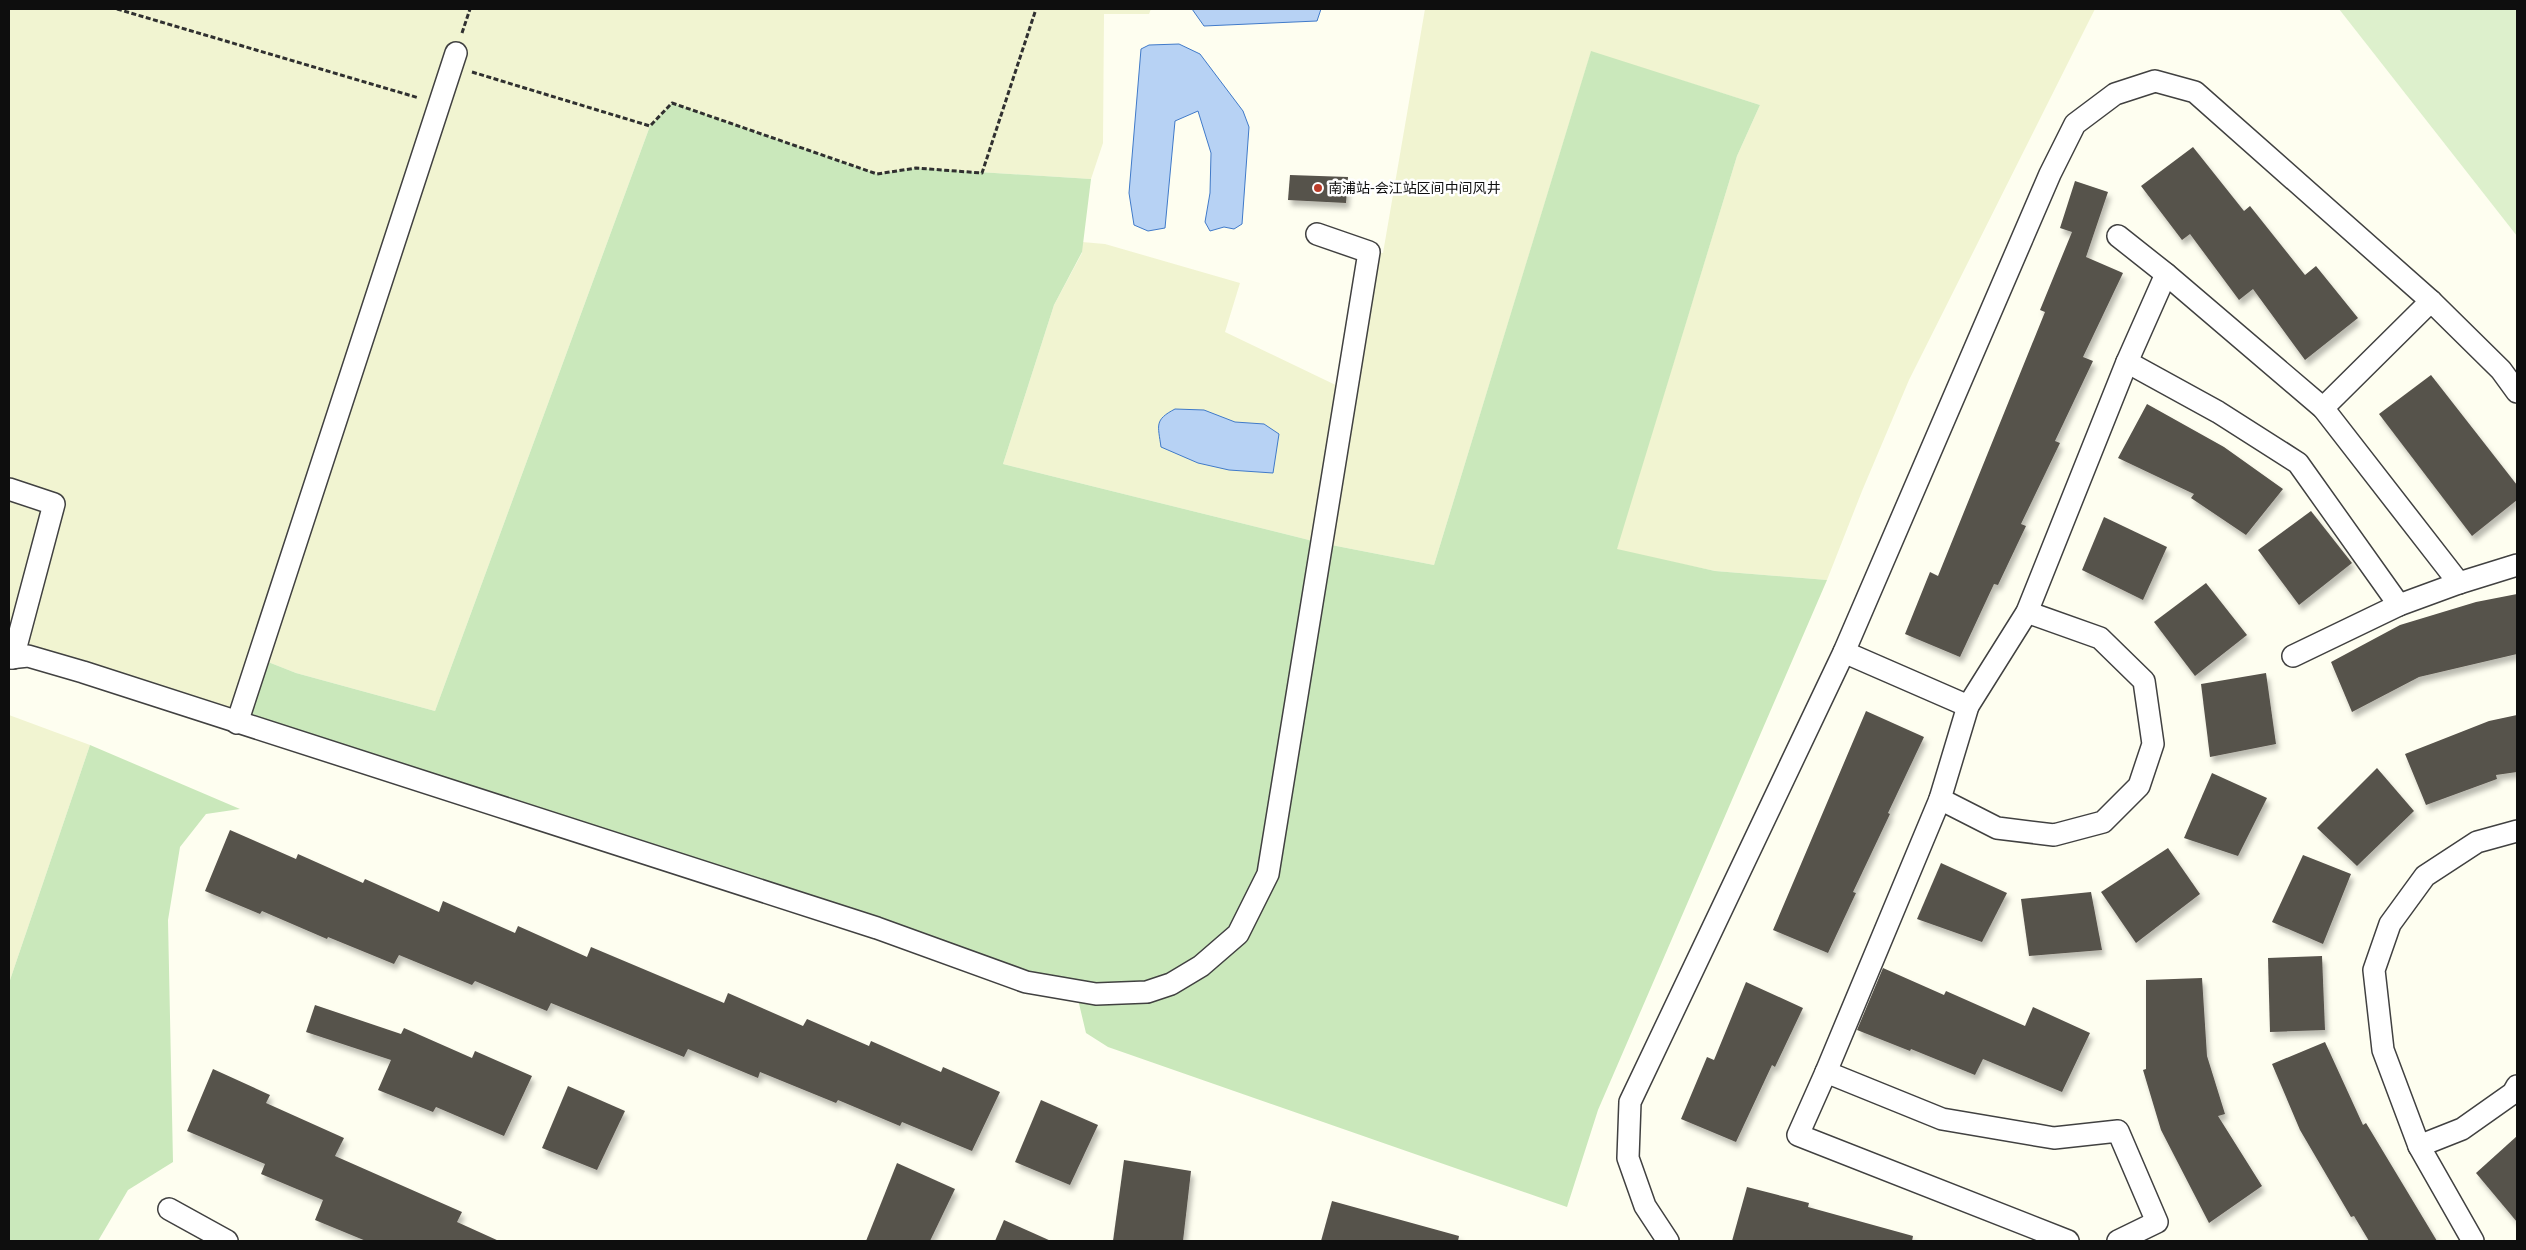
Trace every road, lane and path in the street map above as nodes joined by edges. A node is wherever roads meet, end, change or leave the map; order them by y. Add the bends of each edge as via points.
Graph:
1 (117, 9) edge
2 (1036, 9) edge
3 (454, 59) joint
4 (439, 104) junction
5 (1317, 234) dead end
6 (2118, 236) dead end
7 (2166, 274) junction
8 (2431, 301) junction
9 (2127, 362) junction
10 (2517, 392) edge
11 (2323, 408) junction
12 (9, 489) edge
13 (2517, 565) edge
14 (2459, 583) junction
15 (2399, 605) junction
16 (2027, 612) junction
17 (1844, 652) junction
18 (2293, 656) dead end
19 (11, 658) edge
20 (1968, 706) junction
21 (237, 723) junction
22 (1940, 799) junction
23 (2517, 831) edge
24 (1826, 1072) junction
25 (2517, 1086) edge
26 (2419, 1146) junction
27 (169, 1209) dead end
28 (227, 1241) edge
29 (1668, 1241) edge
30 (2068, 1241) edge
31 (2118, 1241) edge
32 (2472, 1241) edge

1 - 4 path
2 - 3 path via 982,173 916,168 877,174 672,103 650,126
3 - 4 street
4 - 21 street
5 - 21 street via 1369,252 1268,874 1238,934 1201,966 1171,984 1147,992 1096,994 1026,982 877,928
6 - 7 street
7 - 9 street
7 - 11 street
8 - 10 street via 2502,370
8 - 11 street
8 - 17 street via 2195,92 2155,81 2115,94 2075,124 2050,174
9 - 15 street via 2218,412 2298,463
9 - 16 street
11 - 14 street
12 - 19 street via 54,504
13 - 14 street
14 - 15 street
15 - 18 street
16 - 20 street
16 - 22 street via 2100,638 2144,682 2153,744 2139,786 2102,822 2054,834 1997,828
17 - 20 street
17 - 29 street via 1630,1102 1628,1158 1645,1206
19 - 21 street via 28,656
20 - 22 street
22 - 24 street
23 - 26 street via 2477,842 2425,876 2390,924 2374,970 2383,1050
24 - 30 street via 1798,1135
24 - 31 street via 1942,1119 2054,1138 2118,1131 2157,1222
25 - 26 street via 2513,1093 2462,1130
26 - 32 street
27 - 28 street

